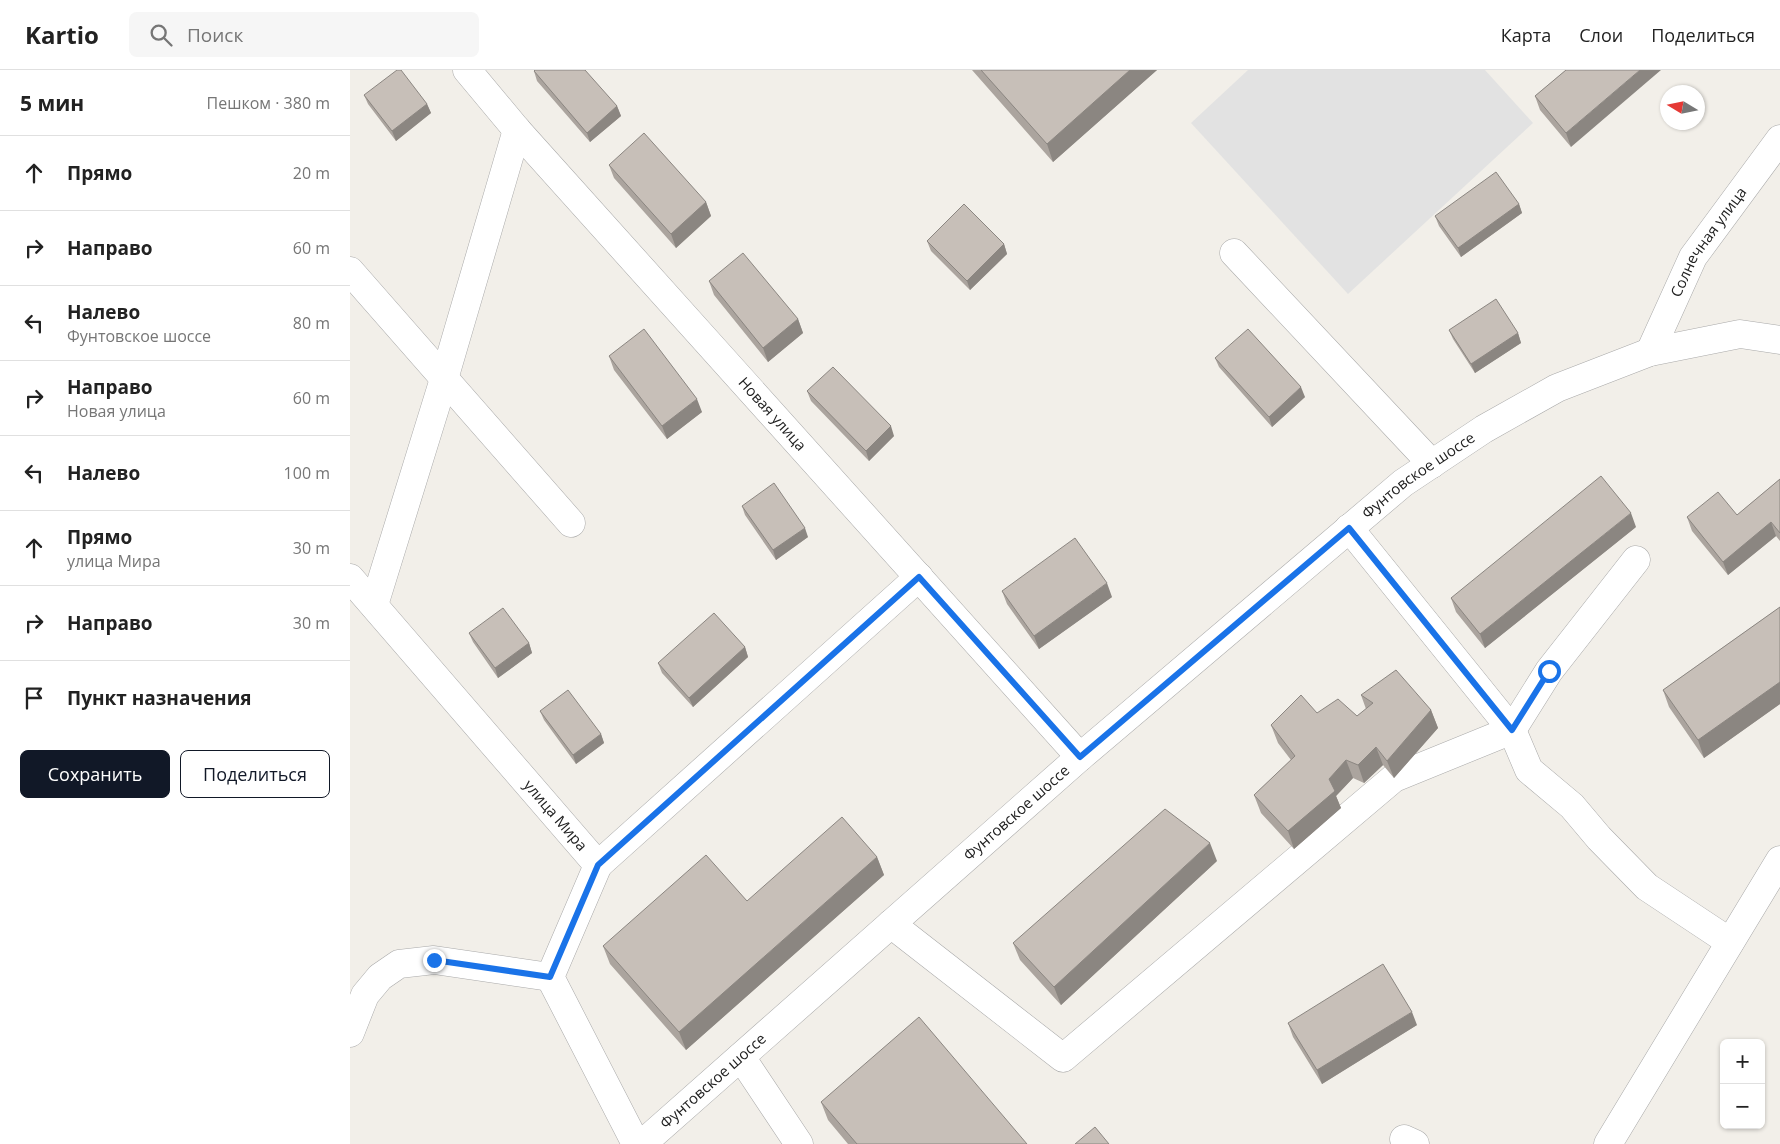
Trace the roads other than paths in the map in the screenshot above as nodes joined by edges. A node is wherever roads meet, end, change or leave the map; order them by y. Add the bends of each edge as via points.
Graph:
1 (467, 70) edge
2 (517, 130) junction
3 (1780, 139) edge
4 (1234, 252) dead end
5 (350, 271) edge
6 (1780, 340) edge
7 (1650, 352) junction
8 (444, 379) junction
9 (1432, 464) junction
10 (571, 523) dead end
11 (1349, 528) junction
12 (1636, 560) dead end
13 (919, 577) junction
14 (350, 578) edge
15 (374, 605) junction
16 (1512, 730) junction
17 (1080, 757) junction
18 (1780, 860) edge
19 (598, 865) junction
20 (892, 924) junction
21 (1730, 942) junction
22 (550, 977) junction
23 (350, 1033) edge
24 (741, 1057) junction
25 (636, 1144) edge
26 (642, 1144) edge
27 (800, 1144) edge
28 (1608, 1144) edge

1 - 2 street, Новая улица
2 - 8 street
2 - 13 street, Новая улица
3 - 7 street, Солнечная улица via 1693,257
4 - 9 street
5 - 8 street
6 - 7 street, Фунтовское шоссе via 1740,334
7 - 9 street, Фунтовское шоссе via 1557,388 1484,429
8 - 10 street
8 - 15 street
9 - 11 street, Фунтовское шоссе via 1403,483
11 - 16 street
11 - 17 street, Фунтовское шоссе
12 - 16 street via 1549,671
13 - 17 street, Новая улица
13 - 19 street
14 - 15 street, улица Мира
15 - 19 street, улица Мира
16 - 20 street via 1394,778 1063,1058
16 - 21 street via 1529,770 1572,806 1647,887
17 - 20 street, Фунтовское шоссе
18 - 21 street
19 - 22 street, улица Мира
20 - 24 street, Фунтовское шоссе
21 - 28 street
22 - 23 street via 434,960 399,964 365,995
22 - 25 street
24 - 26 street, Фунтовское шоссе
24 - 27 street

